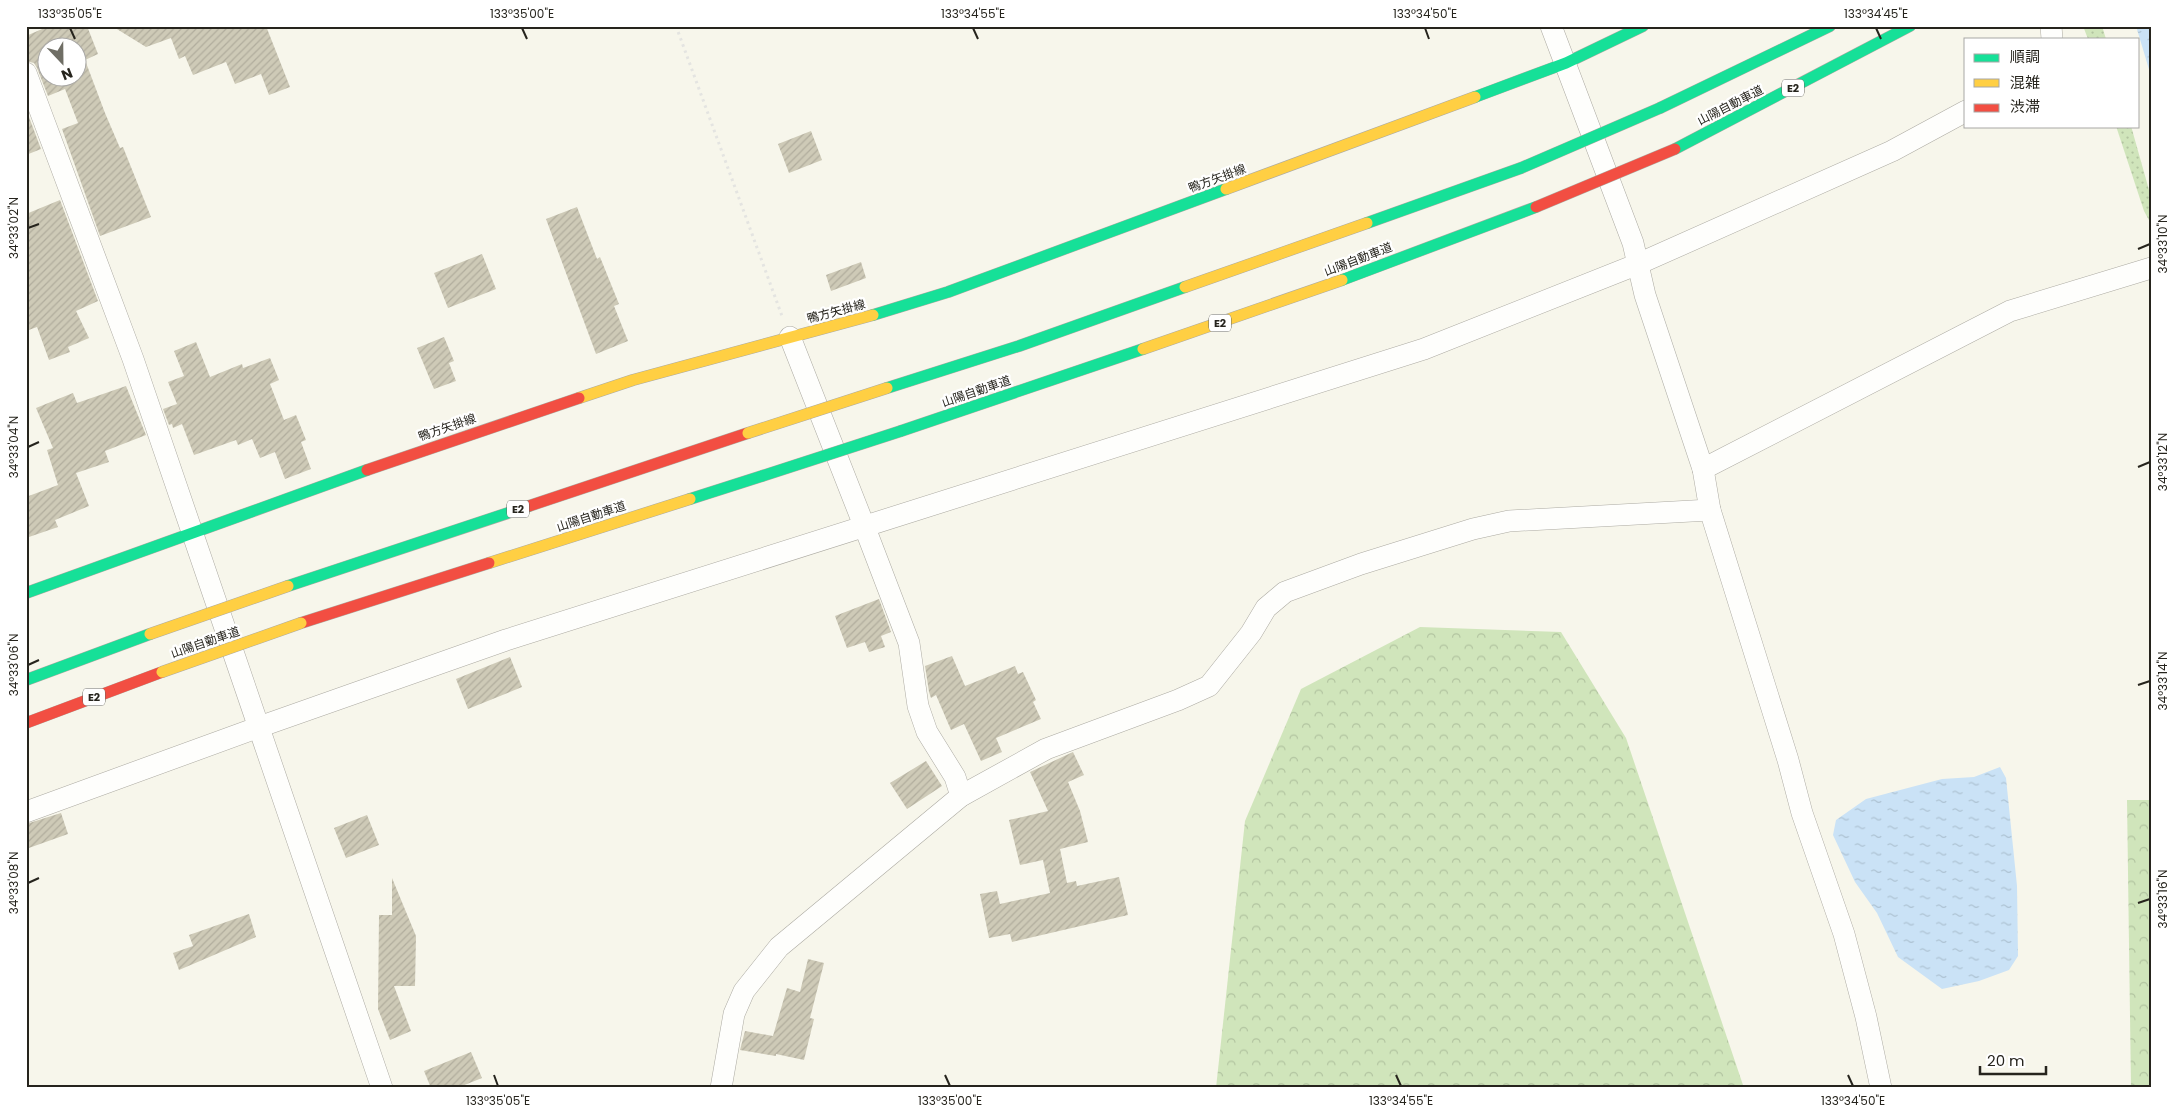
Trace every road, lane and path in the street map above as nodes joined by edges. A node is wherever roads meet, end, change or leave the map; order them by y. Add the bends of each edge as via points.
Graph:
1 (676, 26) edge
2 (1551, 26) edge
3 (1643, 26) edge
4 (1830, 26) edge
5 (1910, 26) edge
6 (1566, 63) junction
7 (26, 73) edge
8 (1964, 112) edge
9 (1638, 264) junction
10 (2151, 268) edge
11 (790, 337) junction
12 (1703, 469) junction
13 (1710, 510) junction
14 (865, 528) junction
15 (193, 531) junction
16 (26, 593) edge
17 (26, 680) edge
18 (26, 723) edge
19 (259, 727) junction
20 (961, 796) junction
21 (26, 812) edge
22 (382, 1088) edge
23 (721, 1088) edge
24 (1880, 1088) edge

1 - 11 path
2 - 6 street
3 - 6 main road, 鴨方矢掛線
4 - 17 main road, 山陽自動車道 / E2, bridge via 1660,108 1521,168 1019,346 288,586
5 - 18 main road, 山陽自動車道 / E2, bridge via 1675,149 1536,207 1285,301 901,431 301,623
6 - 9 street
6 - 11 main road, 鴨方矢掛線 via 1023,265 861,319
7 - 15 street via 133,359
8 - 9 street via 1892,151
9 - 12 street via 1645,295
9 - 14 street via 1424,349
10 - 12 street via 2010,311
11 - 14 street
11 - 15 main road, 鴨方矢掛線 via 633,380
12 - 13 street
13 - 20 street via 1509,521 1361,564 1285,592 1266,608 1251,633 1209,686 1046,749
13 - 24 street via 1802,813 1844,934 1866,1017
14 - 19 street via 506,640
14 - 20 street via 909,643 918,706 927,732 955,777
15 - 16 main road, 鴨方矢掛線
15 - 19 street
19 - 21 street
19 - 22 street
20 - 23 street via 779,947 744,991 734,1014

